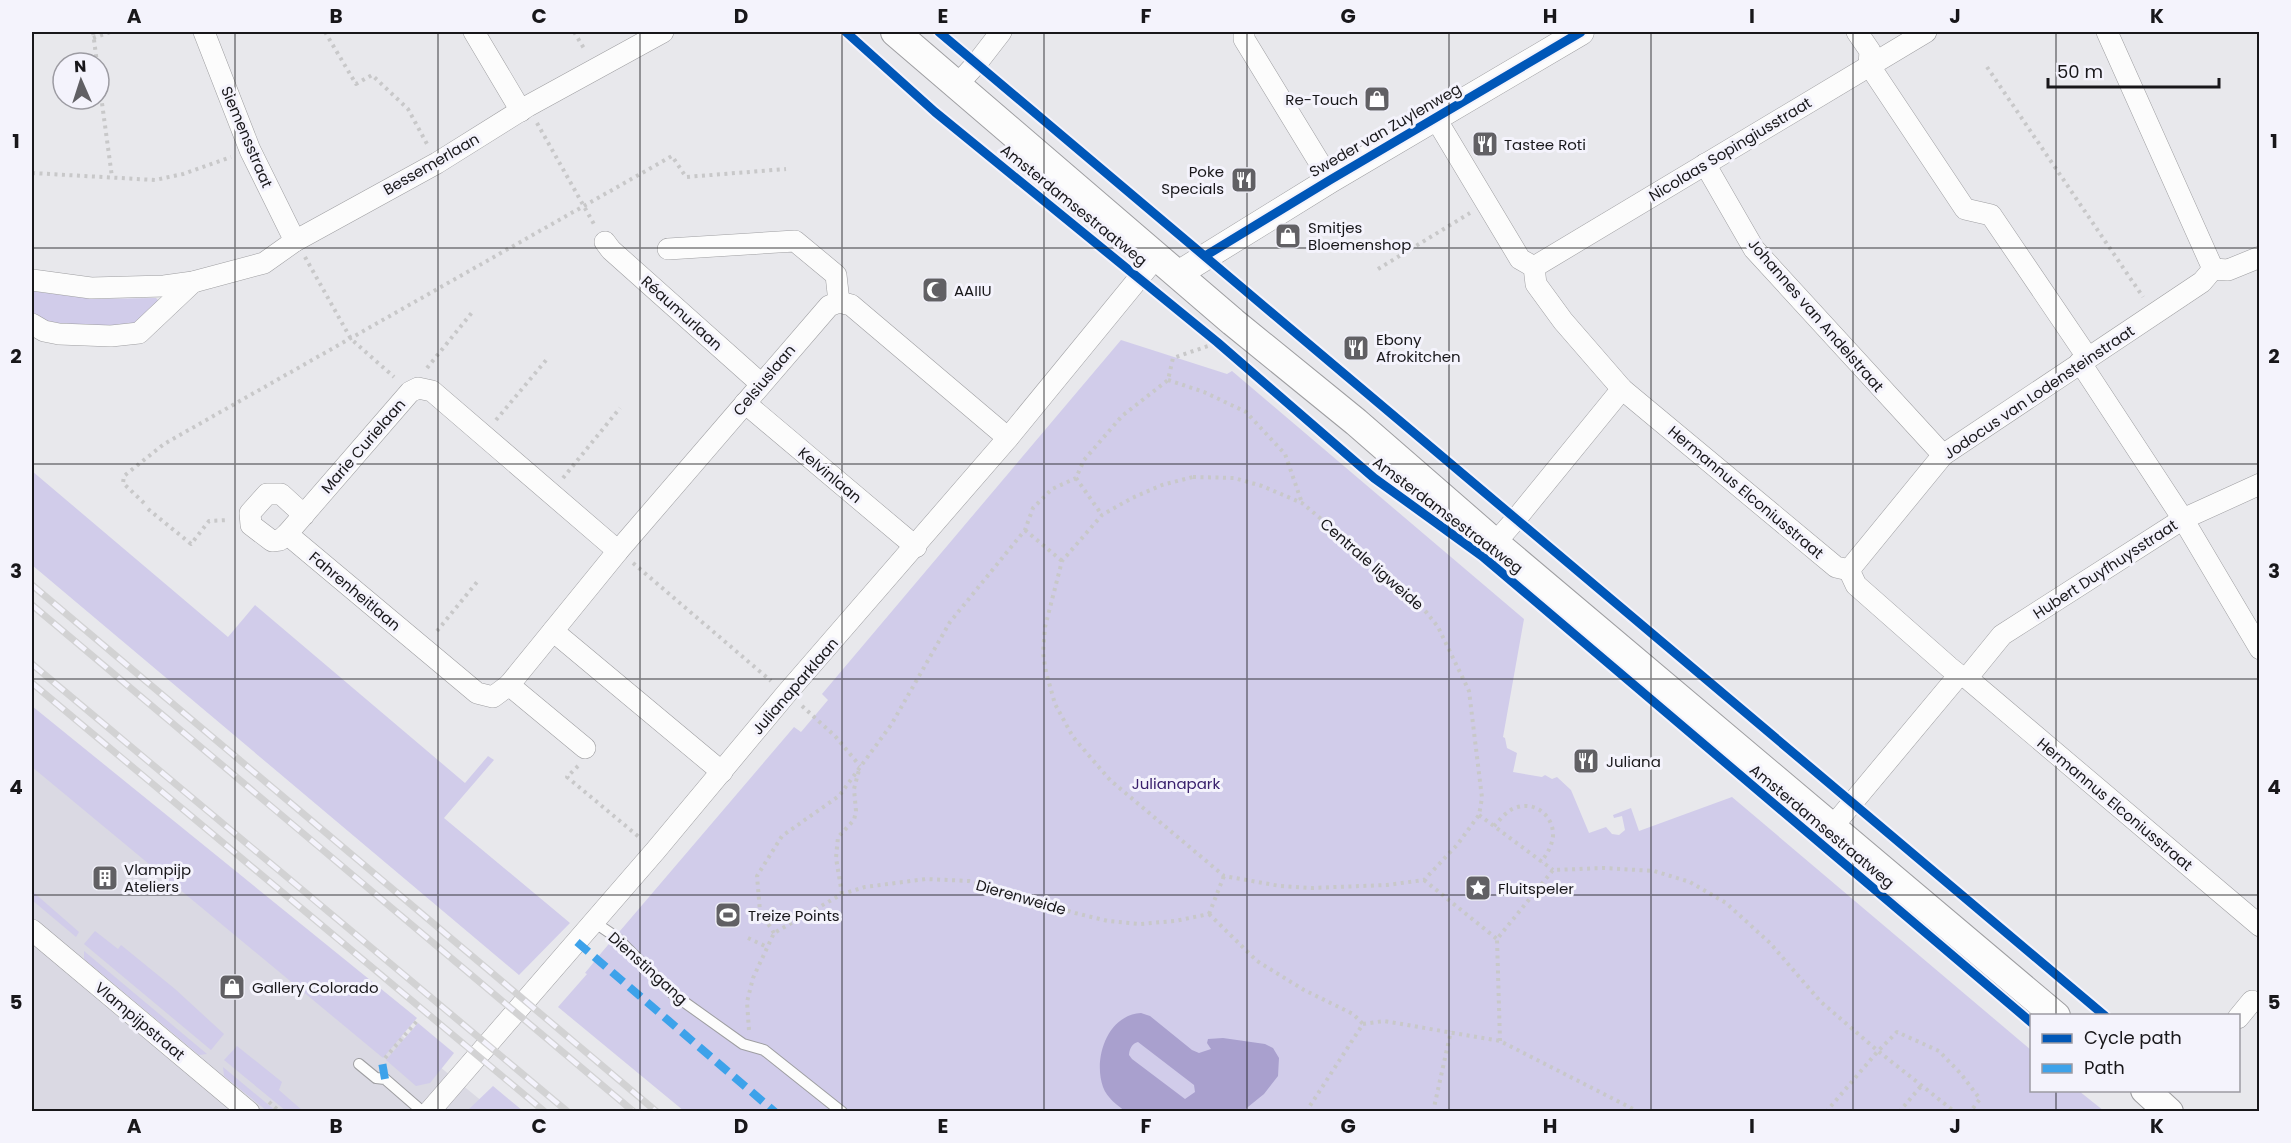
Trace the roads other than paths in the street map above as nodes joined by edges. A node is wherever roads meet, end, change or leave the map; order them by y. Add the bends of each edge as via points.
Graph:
1 (204, 32) edge
2 (474, 32) edge
3 (663, 32) edge
4 (895, 32) edge
5 (1001, 32) edge
6 (1244, 32) edge
7 (1581, 32) edge
8 (1857, 32) edge
9 (1926, 32) edge
10 (2107, 32) edge
11 (1869, 65) junction
12 (958, 84) junction
13 (525, 108) junction
14 (1436, 118) junction
15 (1705, 165) junction
16 (1330, 180) junction
17 (295, 241) junction
18 (605, 242) road end
19 (668, 249) dead end
20 (2259, 257) edge
21 (1168, 265) junction
22 (1534, 267) junction
23 (2213, 269) junction
24 (32, 280) edge
25 (193, 282) junction
26 (839, 302) junction
27 (32, 324) edge
28 (2084, 360) junction
29 (760, 384) junction
30 (1622, 389) junction
31 (745, 403) junction
32 (1008, 438) junction
33 (1942, 455) junction
34 (2259, 484) edge
35 (304, 514) junction
36 (2183, 519) junction
37 (287, 534) junction
38 (1495, 543) junction
39 (916, 547) junction
40 (618, 551) junction
41 (1849, 570) junction
42 (553, 631) junction
43 (2259, 649) edge
44 (1963, 676) junction
45 (509, 685) junction
46 (585, 748) road end
47 (722, 771) junction
48 (1833, 826) junction
49 (594, 922) junction
50 (2259, 926) edge
51 (32, 930) edge
52 (2252, 1001) dead end
53 (2054, 1014) edge
54 (2240, 1016) edge
55 (359, 1064) dead end
56 (2147, 1092) edge
57 (249, 1112) edge
58 (423, 1112) edge
59 (429, 1112) edge
60 (842, 1112) edge
61 (2169, 1112) edge

1 - 17 street, Siemensstraat via 250,150
2 - 13 street
3 - 13 street, Bessemerlaan
4 - 12 main road, Amsterdamsestraatweg
5 - 12 street
6 - 16 street via 1244,39
7 - 14 street, Sweder van Zuylenweg
8 - 11 street via 1869,51
9 - 11 street, Nicolaas Sopingiusstraat
10 - 23 street
11 - 15 street, Nicolaas Sopingiusstraat
11 - 28 street via 1965,209 1991,214
12 - 21 main road, Amsterdamsestraatweg
13 - 17 street, Bessemerlaan via 437,163
14 - 16 street, Sweder van Zuylenweg
14 - 22 street, Hermannus Elconiusstraat via 1520,259
15 - 22 street, Nicolaas Sopingiusstraat
15 - 33 street, Johannes van Andelstraat via 1754,249
16 - 21 street, Sweder van Zuylenweg
17 - 25 street, Bessemerlaan via 264,263
18 - 29 street, Réaumurlaan
19 - 26 street via 795,241 836,275
20 - 23 street via 2228,270
21 - 32 street, Julianaparklaan
21 - 38 main road, Amsterdamsestraatweg
22 - 30 street, Hermannus Elconiusstraat via 1536,284
23 - 28 street, Jodocus van Lodensteinstraat via 2202,282
24 - 25 street, Bessemerlaan via 91,288
25 - 27 street, Bessemerlaan via 140,333 59,334
26 - 29 street, Celsiuslaan via 829,306
26 - 32 street via 851,305
28 - 33 street, Jodocus van Lodensteinstraat
28 - 36 street
29 - 31 street, Celsiuslaan
30 - 38 street
30 - 41 street, Hermannus Elconiusstraat via 1836,567
31 - 39 street, Kelvinlaan
31 - 40 street, Celsiuslaan
32 - 39 street, Julianaparklaan
33 - 41 street, Jodocus van Lodensteinstraat
34 - 36 street, Hubert Duyfhuysstraat
35 - 37 street, Marie Curielaan
35 - 37 street via 280,494 267,494 250,513 251,525 272,542
35 - 40 street, Marie Curielaan via 416,383 418,388 432,391
36 - 43 street
36 - 44 street, Hubert Duyfhuysstraat via 2002,635
37 - 45 street, Fahrenheitlaan via 477,693 493,697
38 - 48 main road, Amsterdamsestraatweg
39 - 47 street, Julianaparklaan
40 - 42 street, Celsiuslaan
41 - 44 street, Hermannus Elconiusstraat via 1856,585
42 - 45 street, Celsiuslaan
42 - 47 street
44 - 48 street, Hubert Duyfhuysstraat
44 - 50 street, Hermannus Elconiusstraat
45 - 46 street
47 - 49 street, Julianaparklaan
48 - 53 main road, Amsterdamsestraatweg
49 - 59 street, Julianaparklaan
49 - 60 lane, Dienstingang via 616,937 673,994 743,1044 764,1050
51 - 57 street, Vlampijpstraat
52 - 54 street
55 - 58 lane via 376,1078 385,1079
56 - 61 main road

